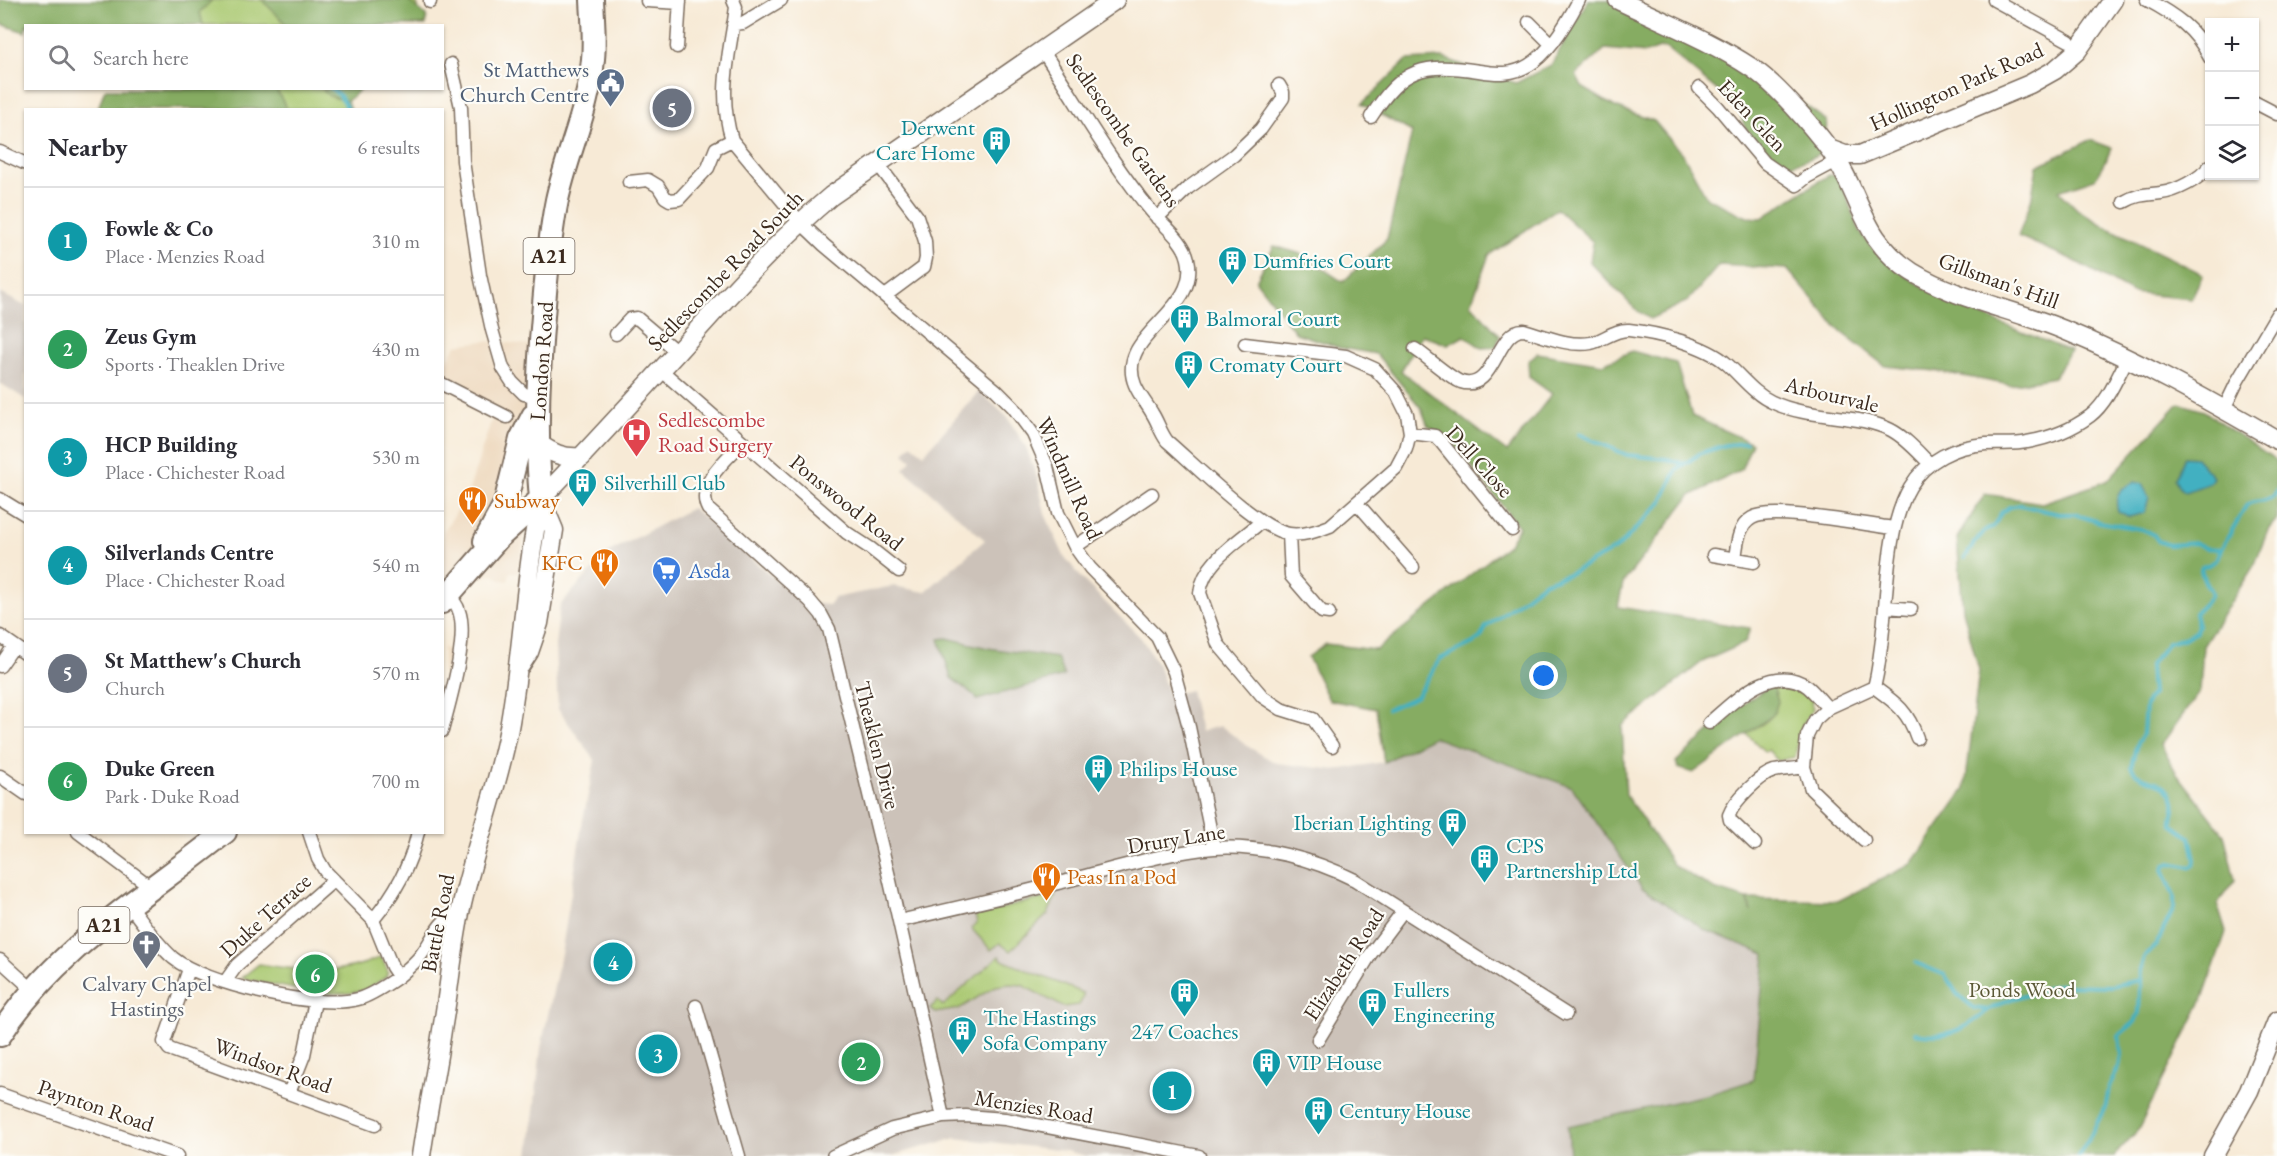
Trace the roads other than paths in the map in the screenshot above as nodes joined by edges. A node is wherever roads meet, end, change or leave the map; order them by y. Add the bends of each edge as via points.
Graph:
1 (733, 0) edge
2 (781, 0) edge
3 (1115, 0) edge
4 (1579, 0) edge
5 (1618, 0) edge
6 (1994, 0) edge
7 (2113, 0) edge
8 (2147, 0) edge
9 (647, 1) edge
10 (680, 2) edge
11 (590, 4) edge
12 (1529, 22) dead end
13 (733, 24) junction
14 (2069, 41) dead end
15 (1551, 44) junction
16 (677, 47) dead end
17 (2205, 49) edge
18 (1042, 50) junction
19 (451, 64) dead end
20 (1279, 85) dead end
21 (1699, 88) dead end
22 (2259, 105) edge
23 (2277, 114) edge
24 (1371, 117) dead end
25 (732, 140) junction
26 (0, 152) edge
27 (1833, 155) junction
28 (1860, 155) junction
29 (24, 163) edge
30 (877, 164) junction
31 (2205, 171) edge
32 (1849, 178) junction
33 (628, 182) dead end
34 (2124, 202) dead end
35 (1157, 218) junction
36 (800, 222) junction
37 (885, 296) junction
38 (2277, 314) edge
39 (616, 334) dead end
40 (1245, 344) dead end
41 (1415, 348) dead end
42 (677, 352) junction
43 (2127, 359) junction
44 (661, 370) junction
45 (444, 385) edge
46 (537, 403) junction
47 (2224, 409) junction
48 (507, 417) dead end
49 (1410, 433) junction
50 (2277, 440) edge
51 (536, 442) junction
52 (743, 442) junction
53 (582, 457) junction
54 (1929, 463) junction
55 (1152, 494) dead end
56 (0, 499) edge
57 (542, 499) junction
58 (1357, 503) junction
59 (24, 514) edge
60 (1261, 522) junction
61 (1894, 528) junction
62 (1512, 530) dead end
63 (1289, 534) junction
64 (1075, 547) junction
65 (1713, 555) dead end
66 (478, 559) junction
67 (1735, 559) junction
68 (1754, 562) dead end
69 (1413, 567) dead end
70 (899, 572) dead end
71 (445, 599) edge
72 (1886, 607) junction
73 (1911, 609) dead end
74 (1329, 614) dead end
75 (0, 636) edge
76 (14, 646) junction
77 (24, 653) edge
78 (0, 666) edge
79 (1874, 687) junction
80 (1828, 708) junction
81 (444, 722) edge
82 (1709, 723) dead end
83 (1917, 738) dead end
84 (1332, 746) dead end
85 (1804, 767) junction
86 (0, 776) edge
87 (24, 793) edge
88 (81, 834) edge
89 (222, 834) edge
90 (310, 834) edge
91 (418, 834) edge
92 (1864, 840) dead end
93 (1755, 844) dead end
94 (1214, 848) junction
95 (334, 880) junction
96 (151, 887) junction
97 (129, 905) junction
98 (1403, 911) junction
99 (460, 914) junction
100 (373, 921) junction
101 (898, 921) junction
102 (0, 960) edge
103 (189, 969) junction
104 (398, 976) junction
105 (225, 982) junction
106 (33, 990) junction
107 (315, 1001) junction
108 (696, 1006) dead end
109 (1566, 1014) dead end
110 (2276, 1025) edge
111 (0, 1035) edge
112 (1318, 1040) dead end
113 (289, 1093) junction
114 (0, 1094) edge
115 (943, 1117) junction
116 (375, 1125) dead end
117 (174, 1155) edge
118 (421, 1156) edge
119 (739, 1156) edge
120 (834, 1156) edge
121 (1198, 1156) edge
122 (2214, 1156) edge

1 - 13 street
2 - 13 street via 743,23
3 - 18 street, Sedlescombe Road South
4 - 15 street
5 - 27 street, Gillsman's Hill via 1710,43 1754,69 1792,105
6 - 14 street
7 - 28 street, Hollington Park Road via 2077,51 2055,70
8 - 17 street via 2187,23
9 - 10 street
10 - 16 street
11 - 46 highway, London Road / A21 via 593,59 552,230
12 - 15 street
13 - 25 street via 724,92
15 - 24 street via 1530,65 1515,71 1498,74 1432,66 1413,73 1395,86
18 - 30 street, Sedlescombe Road South
18 - 35 street, Sedlescombe Gardens
19 - 46 street via 460,106 463,162 475,242 492,330 512,382
20 - 35 street via 1283,98 1261,129
21 - 27 street, Eden Glen via 1765,163 1797,185
22 - 23 street
25 - 33 street via 717,148 708,168 679,199 665,197 648,180
25 - 36 street, Windmill Road
26 - 29 street
27 - 28 street, Hollington Park Road
27 - 32 street, Gillsman's Hill
28 - 32 street, Hollington Park Road
30 - 36 street, Sedlescombe Road South
30 - 37 street via 917,216 926,258 924,267
31 - 34 street via 2163,193 2135,195
32 - 43 street, Gillsman's Hill via 1860,213 1878,242 1912,272 1949,291 2026,314
35 - 60 street, Sedlescombe Gardens via 1188,256 1191,274 1179,302 1137,349 1133,360 1135,385 1167,441
36 - 37 street, Windmill Road
36 - 42 street, Sedlescombe Road South
37 - 64 street, Windmill Road via 1013,407 1033,434 1047,466 1058,513
38 - 47 street
39 - 42 street via 630,318 637,318
40 - 49 street via 1362,361 1396,392 1407,414
41 - 54 street, Arbourvale via 1460,382 1471,383 1482,378 1516,330 1589,344 1618,331 1656,335 1707,351 1726,362 1757,392 1786,408 1891,430
42 - 44 street, Sedlescombe Road South
43 - 47 street, Gillsman's Hill
43 - 54 street via 2092,415 2066,432 2025,443 1963,448
44 - 52 street, Ponswood Road
44 - 53 street, Sedlescombe Road South
45 - 48 street
46 - 51 highway, London Road / A21
46 - 66 highway, A21 via 521,439 506,504
47 - 50 street, Gillsman's Hill
49 - 58 street, Sedlescombe Gardens via 1396,468
49 - 62 street, Dell Close via 1434,436 1441,442
51 - 53 street via 559,456
51 - 57 highway, London Road / A21
52 - 70 street, Ponswood Road
52 - 101 street, Theaklen Drive via 709,480 705,503 810,601 829,629
53 - 57 street, Sedlescombe Road South
54 - 61 street via 1912,484
55 - 64 street
56 - 59 street
57 - 66 highway, A21
57 - 99 street, Battle Road via 534,531 504,756
58 - 63 street, Sedlescombe Gardens via 1330,526 1316,532
58 - 69 street
60 - 63 street, Sedlescombe Gardens
60 - 84 street via 1206,572 1200,593 1218,644 1263,697 1281,709 1313,719
61 - 67 street via 1765,513 1751,519 1742,529
61 - 72 street
63 - 74 street via 1291,576 1322,612
64 - 94 street, Windmill Road via 1089,568 1157,637 1174,672
65 - 67 street
66 - 71 highway, A21
67 - 68 street
71 - 81 street via 456,603 461,630
72 - 73 street
72 - 79 street
75 - 76 street
76 - 77 street
76 - 78 street
79 - 80 street
79 - 83 street via 1903,709
80 - 82 street via 1807,686 1791,680 1771,680 1756,685
80 - 85 street via 1815,720 1807,736
85 - 92 street via 1811,789
85 - 93 street via 1765,775 1732,806 1731,820
86 - 87 street
88 - 96 street
89 - 96 highway, A21
90 - 95 street via 318,859
91 - 100 street via 410,864
94 - 98 street, Drury Lane via 1284,854 1326,866
94 - 101 street, Drury Lane via 1146,860
95 - 100 street
95 - 105 street, Duke Terrace via 243,960
96 - 97 highway, A21
97 - 103 street via 156,940
97 - 106 highway, A21 via 81,943
98 - 109 street, Drury Lane
98 - 112 street, Elizabeth Road via 1370,955
99 - 104 street via 444,920 422,954
99 - 118 street, Battle Road
100 - 104 street
101 - 115 street, Theaklen Drive
102 - 106 street
103 - 105 street
103 - 113 street, Windsor Road via 164,1042 169,1048
104 - 107 street via 358,999
105 - 107 street
106 - 111 highway, A21
107 - 113 street via 304,1055
108 - 119 street
110 - 122 street via 2249,1090
113 - 116 street, Windsor Road
114 - 117 street, Paynton Road
115 - 120 street, Menzies Road via 892,1129
115 - 121 street, Menzies Road via 1005,1119

